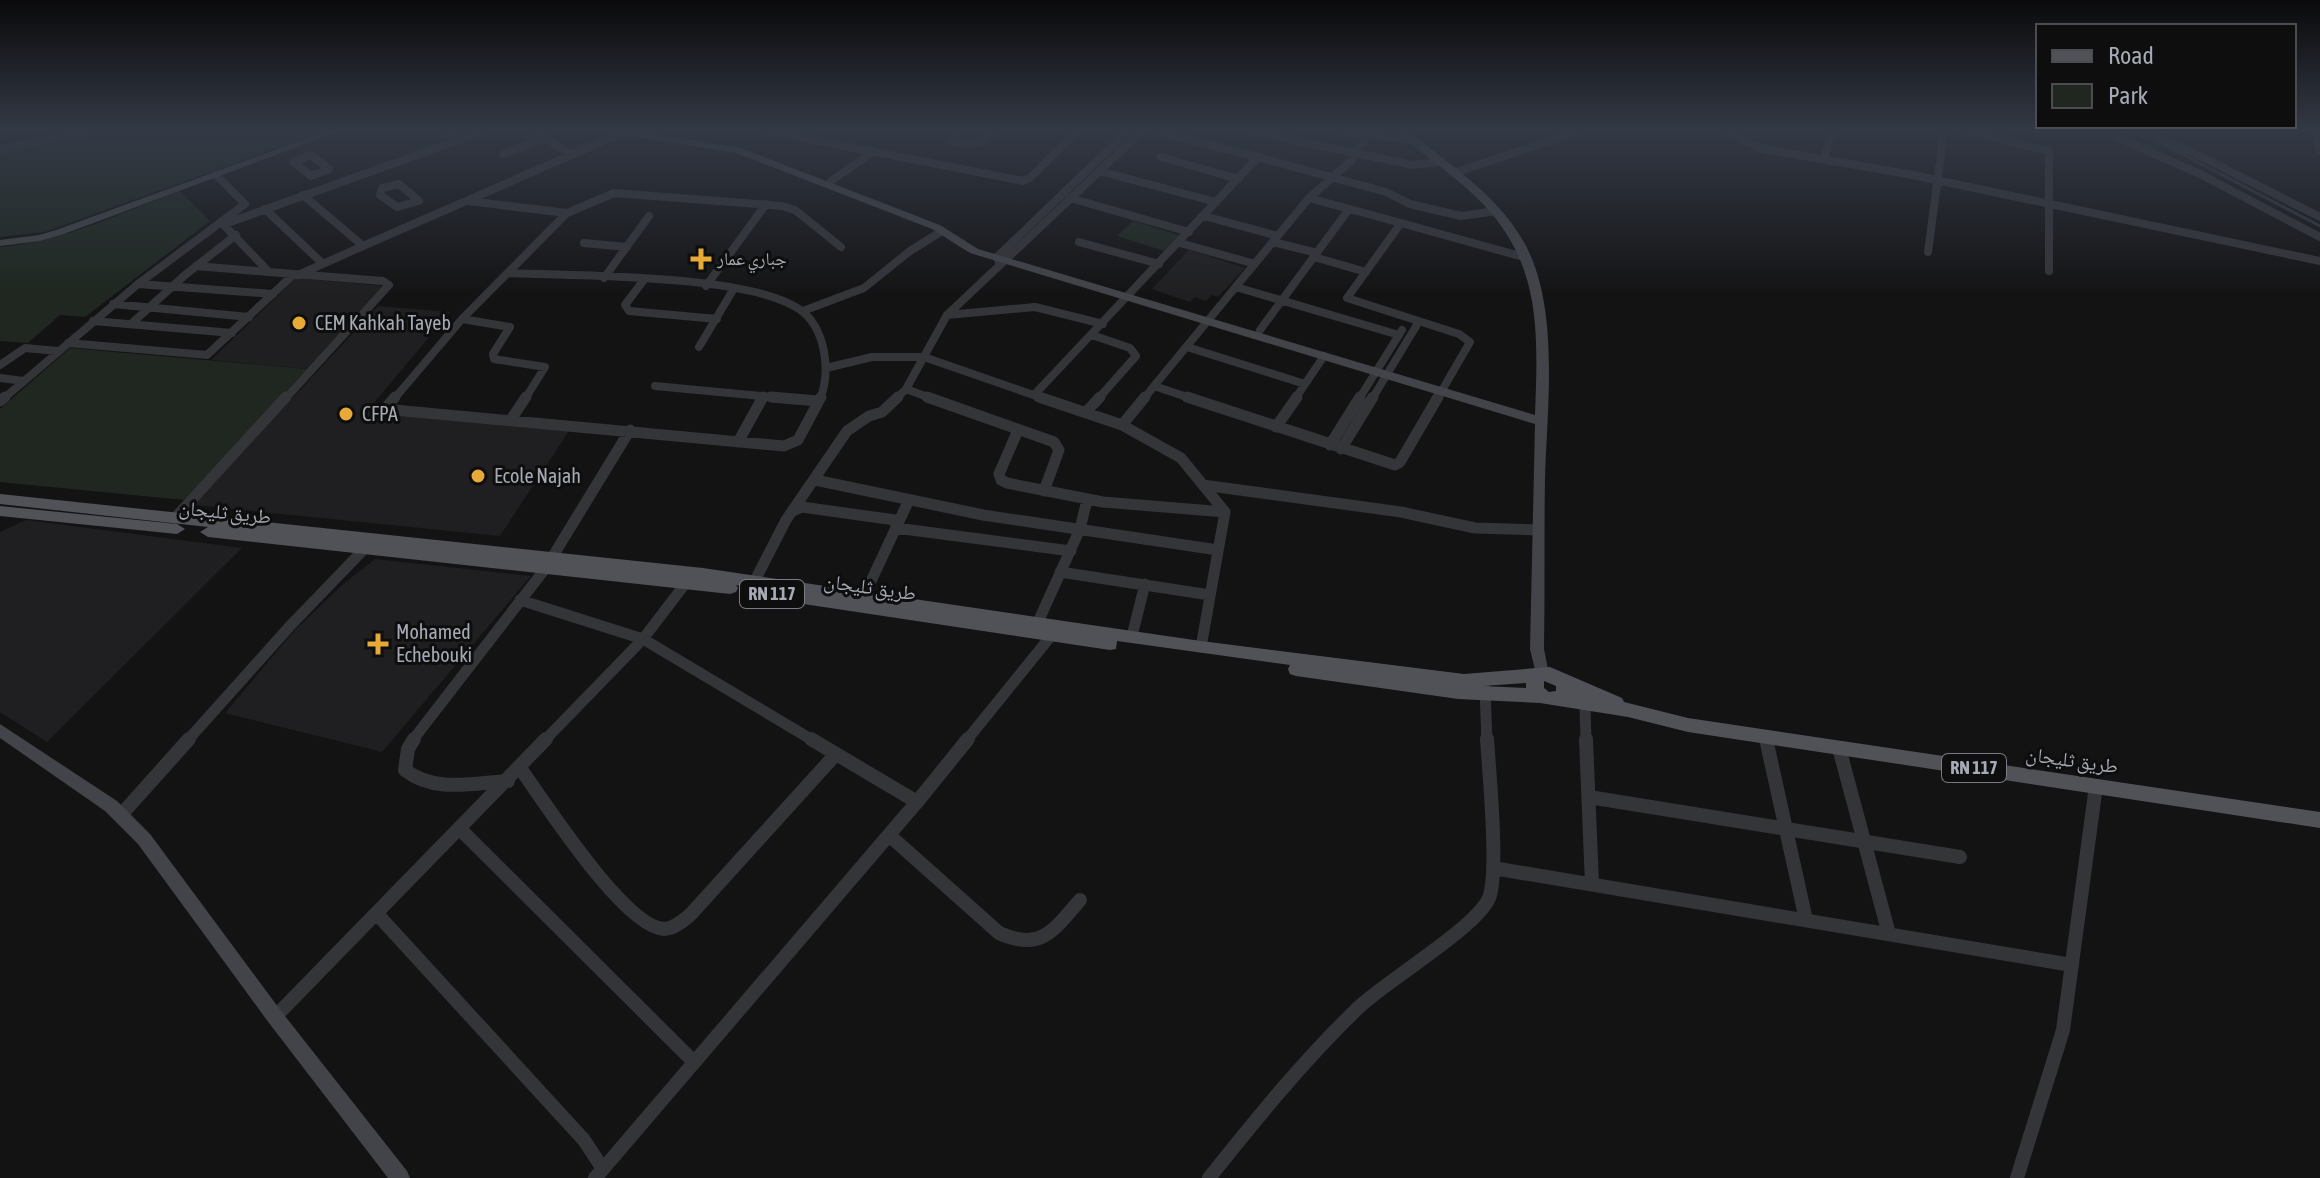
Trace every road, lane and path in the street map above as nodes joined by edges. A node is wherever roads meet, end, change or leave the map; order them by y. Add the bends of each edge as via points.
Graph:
1 (186, 186) edge
2 (227, 186) edge
3 (328, 186) edge
4 (500, 186) edge
5 (829, 186) edge
6 (845, 186) edge
7 (1073, 186) edge
8 (1083, 186) edge
9 (1156, 186) edge
10 (1231, 186) edge
11 (1320, 186) edge
12 (1365, 186) edge
13 (1468, 186) edge
14 (1935, 186) edge
15 (1964, 186) edge
16 (2049, 186) edge
17 (2223, 186) edge
18 (2259, 186) edge
19 (303, 195) junction
20 (1070, 198) junction
21 (1309, 198) junction
22 (466, 201) junction
23 (1216, 202) junction
24 (245, 204) junction
25 (766, 204) junction
26 (2049, 204) junction
27 (1349, 209) junction
28 (260, 211) junction
29 (1496, 211) junction
30 (567, 213) junction
31 (649, 216) dead end
32 (1204, 216) junction
33 (2320, 217) edge
34 (222, 223) junction
35 (1401, 223) junction
36 (942, 231) junction
37 (1189, 232) junction
38 (236, 235) junction
39 (2320, 237) edge
40 (1275, 239) junction
41 (1079, 242) dead end
42 (0, 243) edge
43 (584, 243) dead end
44 (1180, 243) junction
45 (363, 246) junction
46 (627, 247) junction
47 (841, 247) dead end
48 (1928, 252) dead end
49 (1315, 255) junction
50 (1003, 257) junction
51 (1527, 258) junction
52 (2320, 261) edge
53 (323, 264) junction
54 (1159, 264) junction
55 (1255, 264) junction
56 (196, 266) junction
57 (2049, 271) dead end
58 (269, 272) junction
59 (1366, 272) junction
60 (509, 273) junction
61 (295, 275) junction
62 (604, 278) junction
63 (643, 281) junction
64 (138, 284) junction
65 (706, 286) junction
66 (171, 287) junction
67 (1236, 287) junction
68 (733, 290) junction
69 (273, 294) junction
70 (1132, 294) junction
71 (1282, 301) junction
72 (113, 304) junction
73 (149, 307) junction
74 (803, 311) junction
75 (947, 315) junction
76 (249, 317) junction
77 (1211, 318) junction
78 (462, 319) junction
79 (717, 319) junction
80 (93, 321) junction
81 (1414, 321) junction
82 (131, 324) junction
83 (1103, 324) junction
84 (1260, 330) junction
85 (232, 333) junction
86 (1092, 335) junction
87 (1399, 335) junction
88 (68, 343) junction
89 (699, 347) dead end
90 (1187, 347) junction
91 (58, 351) junction
92 (1324, 356) junction
93 (924, 357) junction
94 (0, 365) edge
95 (826, 368) junction
96 (1383, 370) junction
97 (0, 378) edge
98 (24, 381) junction
99 (1305, 384) junction
100 (655, 386) dead end
101 (1154, 386) junction
102 (1441, 388) junction
103 (906, 389) junction
104 (1035, 394) junction
105 (763, 396) junction
106 (0, 401) edge
107 (818, 401) junction
108 (1086, 412) junction
109 (512, 418) junction
110 (1540, 418) junction
111 (1122, 425) junction
112 (1276, 427) junction
113 (630, 430) junction
114 (1018, 430) junction
115 (738, 442) junction
116 (1335, 447) junction
117 (815, 480) junction
118 (1203, 485) junction
119 (1044, 491) junction
120 (0, 499) edge
121 (909, 500) junction
122 (1087, 500) junction
123 (0, 511) edge
124 (793, 511) junction
125 (1225, 512) junction
126 (175, 518) junction
127 (896, 528) junction
128 (1080, 529) junction
129 (1538, 530) junction
130 (369, 543) junction
131 (1218, 550) junction
132 (1071, 551) junction
133 (548, 563) junction
134 (1060, 572) junction
135 (685, 584) junction
136 (1145, 584) junction
137 (751, 585) junction
138 (1210, 595) junction
139 (864, 596) junction
140 (520, 600) junction
141 (1038, 622) junction
142 (1056, 630) junction
143 (1132, 636) junction
144 (643, 639) junction
145 (1201, 647) junction
146 (1538, 676) junction
147 (1485, 687) junction
148 (1555, 693) junction
149 (1585, 705) junction
150 (1628, 710) junction
151 (0, 730) edge
152 (1766, 737) junction
153 (1839, 748) junction
154 (836, 754) junction
155 (520, 768) junction
156 (508, 781) junction
157 (2096, 786) junction
158 (1589, 797) junction
159 (917, 802) junction
160 (121, 815) junction
161 (2320, 820) edge
162 (460, 829) junction
163 (1785, 829) junction
164 (889, 835) junction
165 (1864, 841) junction
166 (1960, 857) dead end
167 (1493, 868) junction
168 (1592, 884) junction
169 (1080, 900) dead end
170 (377, 914) junction
171 (1806, 920) junction
172 (1889, 934) junction
173 (2072, 965) junction
174 (275, 1017) junction
175 (694, 1062) junction
176 (599, 1174) edge
177 (400, 1178) edge
178 (1209, 1178) edge
179 (2017, 1178) edge

1 - 42 street via 50,235
2 - 24 street
3 - 19 street
4 - 22 street
5 - 36 street
6 - 50 street via 928,216
7 - 50 street
8 - 20 street
9 - 23 street
10 - 23 street
11 - 21 street
12 - 29 street via 1461,216
13 - 29 street
14 - 48 street
15 - 26 street
16 - 26 street
17 - 39 street
18 - 33 street
19 - 28 street
19 - 45 street
20 - 37 street
20 - 50 street
21 - 27 street
21 - 40 street
22 - 30 street
22 - 45 street
23 - 32 street
24 - 28 street
24 - 34 street
25 - 30 street via 620,192
25 - 47 street via 795,210
25 - 65 street
26 - 52 street
26 - 57 street
27 - 35 street
27 - 49 street
28 - 34 street
28 - 53 street
29 - 51 street
30 - 60 street
31 - 46 street
32 - 37 street
32 - 40 street
34 - 38 street
34 - 64 street
35 - 51 street
35 - 59 street
36 - 50 street via 965,247
36 - 74 street via 864,288
37 - 44 street
38 - 56 street
38 - 58 street
40 - 49 street
40 - 55 street
41 - 54 street
43 - 46 street
44 - 54 street
44 - 55 street
45 - 53 street
46 - 62 street
49 - 59 street
49 - 71 street
50 - 70 street
50 - 75 street
51 - 110 street via 1538,297
53 - 61 street
54 - 70 street
55 - 67 street
56 - 58 street
56 - 66 street
58 - 61 street
59 - 81 street via 1349,301
60 - 62 street
60 - 78 street
61 - 69 street
61 - 126 street via 389,285
62 - 63 street
63 - 65 street
63 - 79 street via 625,305 629,311
64 - 66 street
64 - 72 street
65 - 68 street
66 - 69 street
66 - 73 street
67 - 71 street
67 - 77 street
68 - 74 street via 785,301
68 - 79 street
69 - 76 street
70 - 77 street
70 - 83 street
71 - 84 street
71 - 87 street
72 - 73 street
72 - 80 street
73 - 76 street
73 - 82 street
74 - 95 street via 814,327
75 - 83 street via 1035,307
75 - 93 street
76 - 85 street
77 - 84 street
77 - 90 street
77 - 92 street
78 - 109 street via 510,327 493,354 496,360 545,367
78 - 109 street via 389,407
79 - 89 street
80 - 82 street
80 - 88 street
81 - 87 street
81 - 96 street
81 - 102 street via 1470,342
82 - 85 street
83 - 86 street
84 - 96 street
85 - 88 street via 203,356
86 - 104 street
86 - 108 street via 1130,348 1136,356
87 - 96 street
88 - 91 street
90 - 99 street
90 - 101 street
91 - 94 street via 25,348
91 - 98 street
92 - 96 street
92 - 99 street
93 - 95 street via 872,357
93 - 103 street
93 - 104 street
95 - 107 street
96 - 102 street
96 - 116 street
97 - 98 street
98 - 106 street
99 - 112 street
100 - 105 street
101 - 111 street
101 - 112 street
102 - 110 street
102 - 116 street via 1395,465
103 - 114 street
103 - 117 street via 882,412 847,431
104 - 108 street
105 - 107 street
105 - 115 street
107 - 115 street via 794,444
108 - 111 street
109 - 113 street
110 - 129 street
111 - 118 street via 1176,454
112 - 116 street
113 - 115 street
113 - 133 street
114 - 119 street via 1058,446
114 - 119 street via 999,478
117 - 121 street
117 - 124 street
118 - 125 street
118 - 129 street via 1401,512 1486,530
119 - 122 street
120 - 126 main road, طريق ثليجان / RN 117
121 - 127 street
121 - 128 street
122 - 125 street
122 - 128 street
123 - 130 main road, طريق ثليجان / RN 117
124 - 127 street via 802,507 895,520
124 - 137 street
125 - 131 street
126 - 130 main road, طريق ثليجان / RN 117
127 - 132 street
127 - 139 street
128 - 131 street
128 - 132 street
129 - 146 street
130 - 133 main road, طريق ثليجان / RN 117
130 - 160 street
131 - 138 street
132 - 134 street
133 - 135 main road, طريق ثليجان / RN 117
133 - 137 main road, طريق ثليجان / RN 117
133 - 140 street
134 - 136 street
134 - 141 street
135 - 137 main road, طريق ثليجان / RN 117
135 - 144 street
136 - 138 street
136 - 143 street
137 - 139 main road, طريق ثليجان / RN 117
137 - 142 main road, طريق ثليجان / RN 117
138 - 145 street
139 - 141 main road, طريق ثليجان / RN 117
140 - 144 street
140 - 156 street via 415,736 405,770 430,784
141 - 142 main road, طريق ثليجان / RN 117
142 - 143 main road, طريق ثليجان / RN 117
142 - 147 main road, طريق ثليجان / RN 117 via 1458,692
142 - 159 street
143 - 145 main road, طريق ثليجان / RN 117
144 - 154 street
144 - 155 street
145 - 147 main road, طريق ثليجان / RN 117
146 - 147 main road, طريق ثليجان / RN 117
146 - 148 main road via 1550,674
146 - 148 main road via 1535,691
147 - 148 main road, طريق ثليجان / RN 117
147 - 167 street
148 - 149 main road, طريق ثليجان / RN 117
148 - 150 main road, طريق ثليجان / RN 117 via 1609,699
149 - 150 main road, طريق ثليجان / RN 117
149 - 158 street
150 - 152 main road, طريق ثليجان / RN 117
151 - 160 street
152 - 153 main road, طريق ثليجان / RN 117
152 - 163 street
153 - 157 main road, طريق ثليجان / RN 117
153 - 165 street
154 - 155 street via 691,914 661,930 639,920 617,899
154 - 159 street
155 - 156 street
156 - 162 street
157 - 161 main road, طريق ثليجان / RN 117
157 - 173 street
158 - 163 street
158 - 168 street
159 - 164 street
160 - 174 street
162 - 170 street
162 - 175 street
163 - 165 street
163 - 171 street
164 - 169 street via 1011,940 1025,944 1047,938
164 - 175 street
165 - 166 street
165 - 172 street
167 - 168 street
167 - 178 street via 1489,898 1464,925 1361,1005 1289,1077
168 - 171 street
170 - 174 street
170 - 176 street via 584,1140
171 - 172 street
172 - 173 street
173 - 179 street via 2063,1030
174 - 177 street
175 - 176 street

